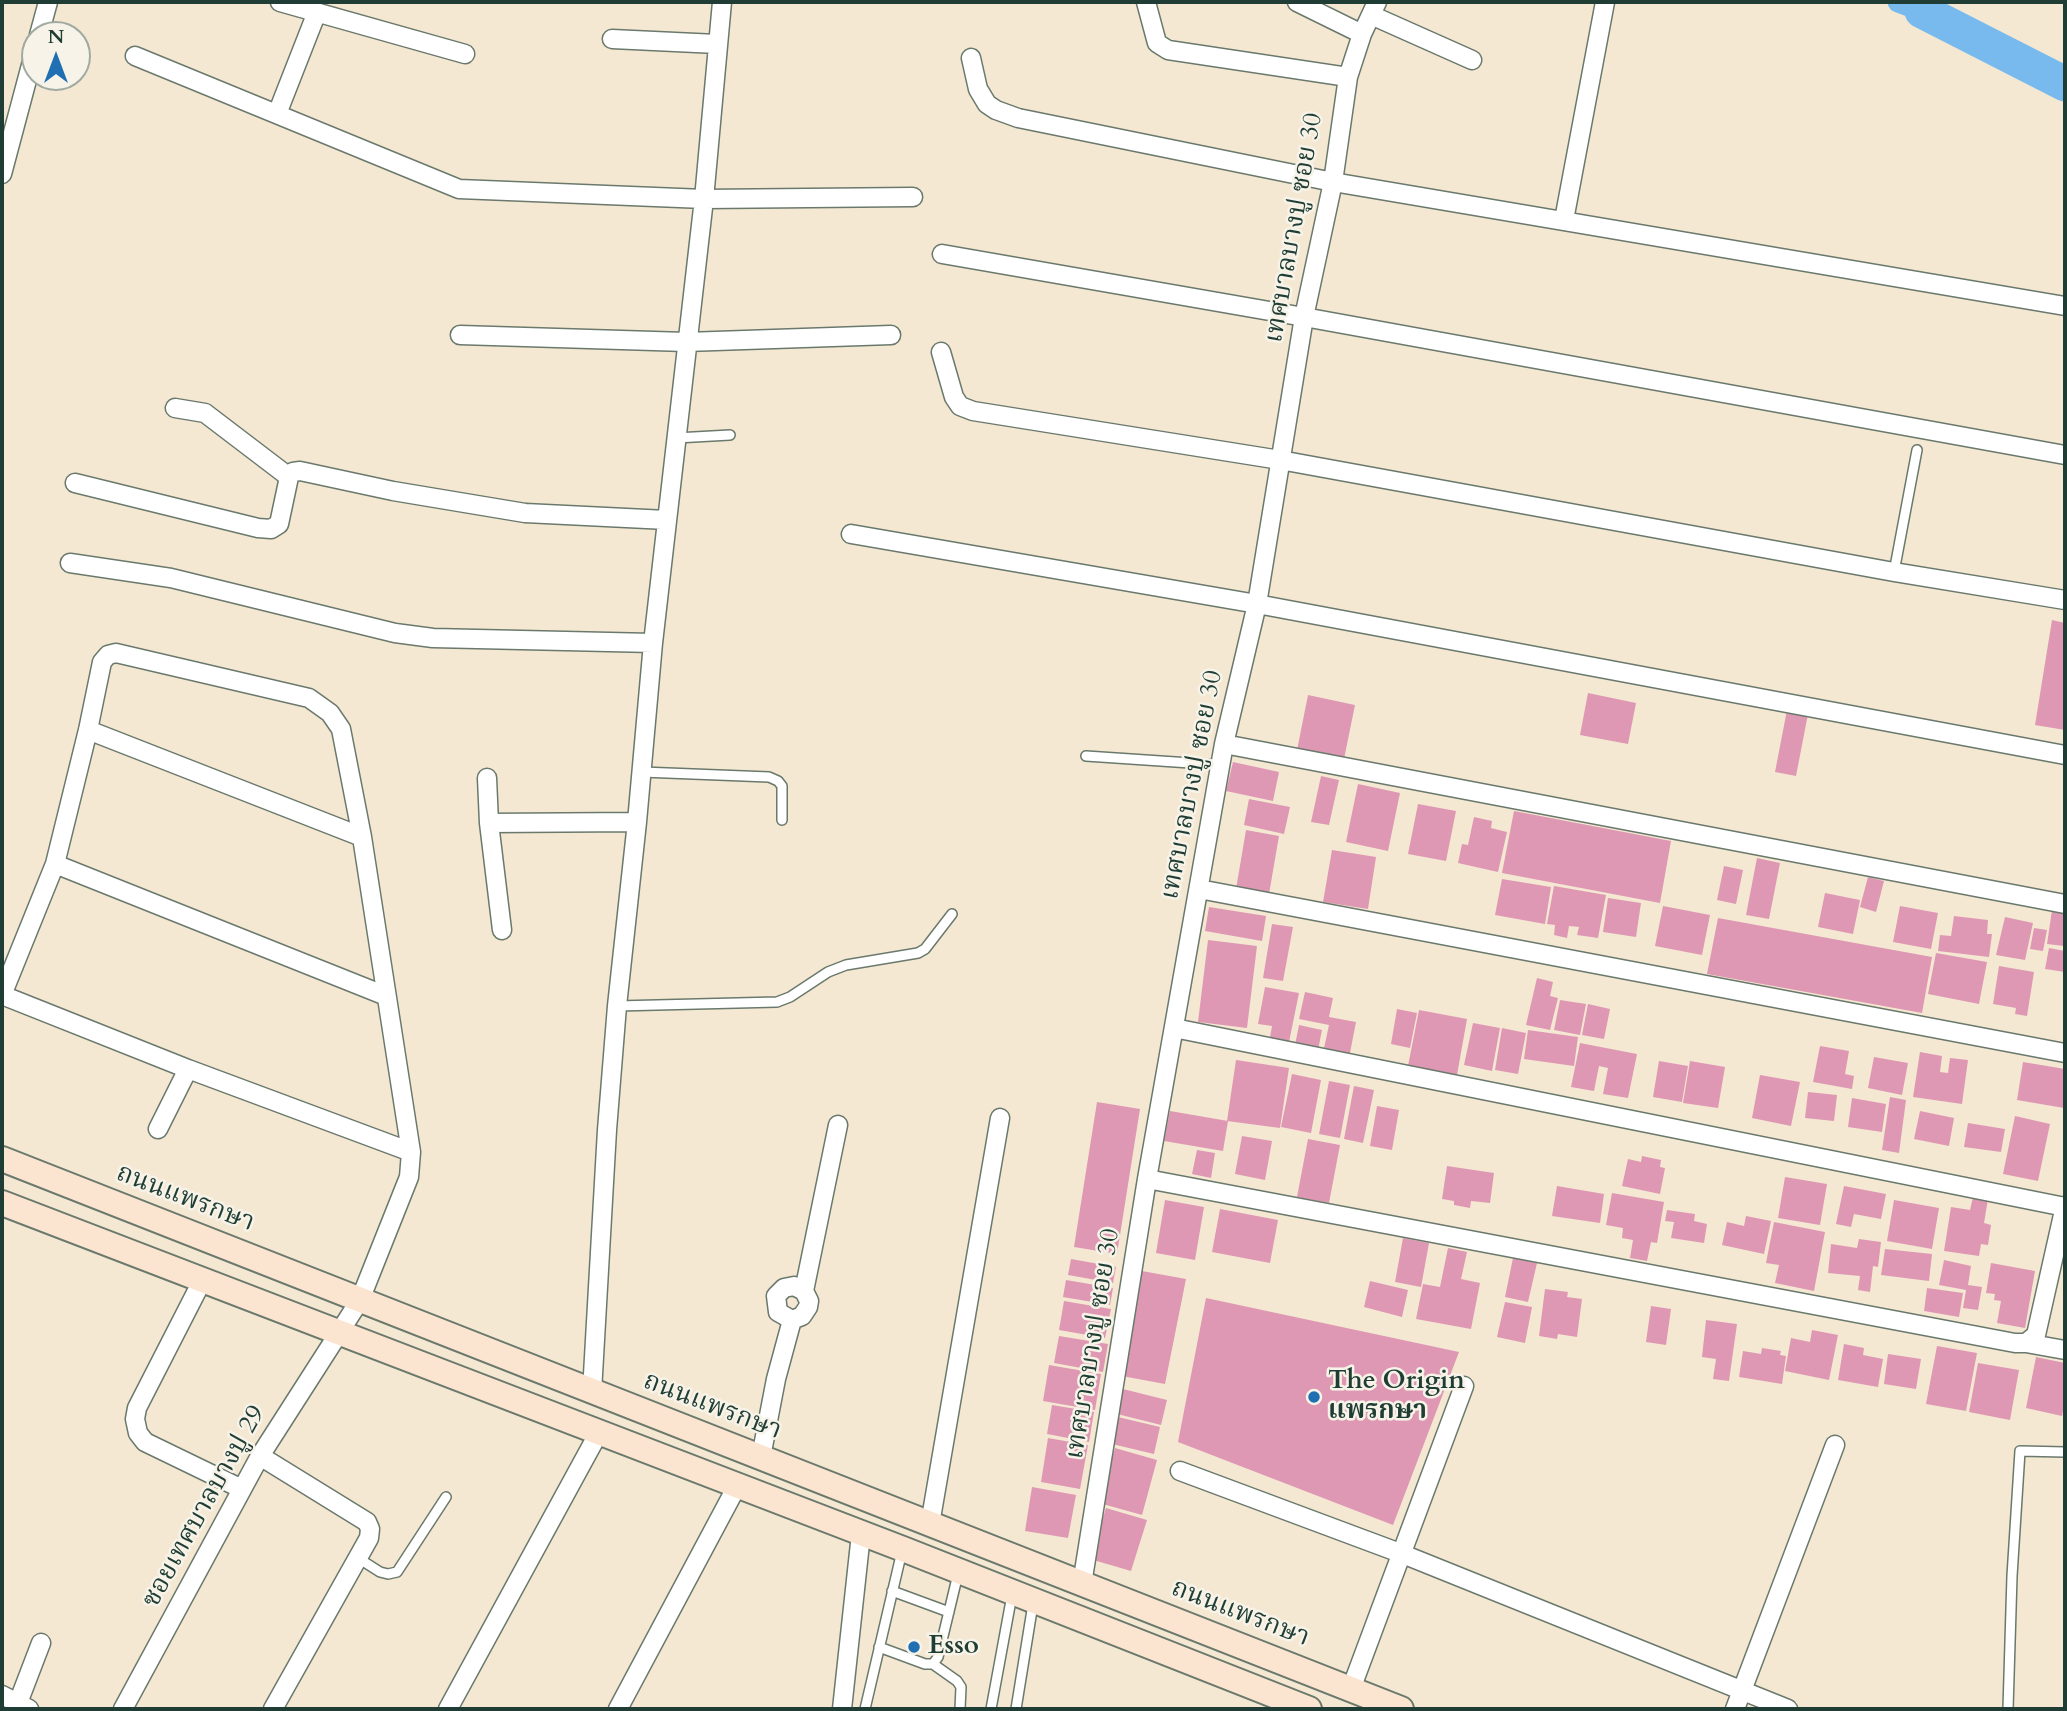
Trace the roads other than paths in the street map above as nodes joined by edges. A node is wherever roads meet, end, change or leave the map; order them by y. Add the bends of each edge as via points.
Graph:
1 (48, 2) edge
2 (280, 2) edge
3 (722, 2) edge
4 (1146, 2) edge
5 (1297, 2) edge
6 (1605, 2) edge
7 (1374, 8) edge
8 (317, 12) junction
9 (43, 21) edge
10 (1362, 34) junction
11 (612, 39) dead end
12 (717, 44) junction
13 (465, 54) dead end
14 (135, 57) dead end
15 (971, 58) dead end
16 (1472, 60) dead end
17 (1348, 78) junction
18 (24, 91) edge
19 (277, 114) junction
20 (2, 174) edge
21 (1333, 182) junction
22 (913, 197) dead end
23 (704, 199) junction
24 (1564, 220) junction
25 (942, 254) dead end
26 (2065, 306) edge
27 (1304, 317) junction
28 (460, 335) dead end
29 (891, 335) dead end
30 (687, 342) junction
31 (941, 352) dead end
32 (175, 408) dead end
33 (730, 435) dead end
34 (676, 438) junction
35 (1917, 450) dead end
36 (2065, 455) edge
37 (1280, 460) junction
38 (289, 477) junction
39 (75, 483) dead end
40 (667, 520) junction
41 (850, 534) dead end
42 (70, 562) dead end
43 (1894, 572) junction
44 (2065, 600) edge
45 (1258, 604) junction
46 (653, 643) junction
47 (88, 730) junction
48 (1224, 744) junction
49 (2065, 755) edge
50 (1086, 756) dead end
51 (1220, 765) junction
52 (642, 772) junction
53 (487, 778) dead end
54 (782, 820) dead end
55 (637, 822) junction
56 (489, 824) junction
57 (362, 837) junction
58 (55, 864) junction
59 (1199, 888) junction
60 (2065, 904) edge
61 (953, 914) dead end
62 (502, 930) dead end
63 (2, 995) edge
64 (386, 996) junction
65 (617, 1006) junction
66 (1174, 1028) junction
67 (2065, 1053) edge
68 (188, 1069) junction
69 (1000, 1118) dead end
70 (838, 1125) dead end
71 (159, 1129) dead end
72 (411, 1152) junction
73 (2, 1159) edge
74 (1147, 1179) junction
75 (2, 1203) edge
76 (2065, 1206) edge
77 (202, 1281) junction
78 (804, 1291) junction
79 (360, 1300) junction
80 (792, 1320) junction
81 (339, 1334) junction
82 (2026, 1343) junction
83 (2065, 1350) edge
84 (1464, 1386) dead end
85 (592, 1392) junction
86 (598, 1434) junction
87 (1835, 1446) dead end
88 (2065, 1452) edge
89 (260, 1456) junction
90 (761, 1457) junction
91 (1180, 1471) dead end
92 (737, 1486) junction
93 (242, 1489) junction
94 (446, 1497) dead end
95 (930, 1524) junction
96 (861, 1534) junction
97 (903, 1549) junction
98 (1400, 1553) junction
99 (358, 1558) junction
100 (959, 1573) junction
101 (1082, 1584) junction
102 (892, 1591) junction
103 (1023, 1597) junction
104 (949, 1612) junction
105 (41, 1643) dead end
106 (879, 1647) junction
107 (933, 1664) junction
108 (1351, 1689) junction
109 (1739, 1701) edge
110 (16, 1702) edge
111 (1301, 1708) edge
112 (123, 1709) edge
113 (273, 1709) edge
114 (448, 1709) edge
115 (618, 1709) edge
116 (842, 1709) edge
117 (865, 1709) edge
118 (960, 1709) edge
119 (991, 1709) edge
120 (1016, 1709) edge
121 (1401, 1709) edge
122 (1788, 1709) edge
123 (2008, 1709) edge

1 - 9 street
2 - 8 street
3 - 12 street
4 - 17 street via 1157,44 1168,50
5 - 10 street
6 - 24 street
7 - 10 street, เทศบาลบางปู ซอย 30
7 - 16 street
8 - 13 street
8 - 19 street
10 - 17 street, เทศบาลบางปู ซอย 30
11 - 12 street
12 - 23 street
14 - 19 street
15 - 21 street via 978,89 987,104 1018,118
17 - 21 street, เทศบาลบางปู ซอย 30
18 - 20 street
19 - 23 street via 459,189
21 - 24 street
21 - 27 street, เทศบาลบางปู ซอย 30
22 - 23 street
23 - 30 street
24 - 26 street
25 - 27 street
27 - 36 street
27 - 37 street, เทศบาลบางปู ซอย 30
28 - 30 street
29 - 30 street
30 - 34 street
31 - 37 street via 954,397 960,406 973,411
32 - 38 street via 205,413
33 - 34 lane
34 - 40 street
35 - 43 lane
37 - 43 street
37 - 45 street, เทศบาลบางปู ซอย 30
38 - 39 street via 279,524 271,529
38 - 40 street via 300,471 525,513
40 - 46 street
41 - 45 street
42 - 46 street via 171,578 395,634
43 - 44 street
45 - 48 street, เทศบาลบางปู ซอย 30
45 - 49 street
46 - 52 street
47 - 57 street
47 - 57 street, ซอยเทศบาลบางปู 29 via 102,662 116,653 309,698 330,713 341,729
47 - 58 street, ซอยเทศบาลบางปู 29
48 - 51 street, เทศบาลบางปู ซอย 30
48 - 60 street
50 - 51 lane
51 - 59 street, เทศบาลบางปู ซอย 30
52 - 54 lane via 769,776 782,786
52 - 55 street
53 - 56 street
55 - 56 street
55 - 65 street
56 - 62 street
57 - 64 street, ซอยเทศบาลบางปู 29
58 - 63 street, ซอยเทศบาลบางปู 29
58 - 64 street
59 - 66 street, เทศบาลบางปู ซอย 30
59 - 67 street
61 - 65 lane via 918,953 837,968 777,1002
63 - 68 street
64 - 72 street, ซอยเทศบาลบางปู 29
65 - 85 street
66 - 74 street, เทศบาลบางปู ซอย 30
66 - 76 street
68 - 71 street
68 - 72 street
69 - 95 street
70 - 78 street
72 - 79 street, ซอยเทศบาลบางปู 29 via 402,1198
73 - 79 main road, ถนนแพรกษา
74 - 82 street
74 - 101 street, เทศบาลบางปู ซอย 30
75 - 77 main road
76 - 82 street via 2036,1335
77 - 81 main road
77 - 93 street via 135,1419 145,1442
78 - 80 street via 809,1301 806,1312
78 - 80 street via 789,1286 776,1296 778,1312
79 - 81 street, ซอยเทศบาลบางปู 29
79 - 85 main road, ถนนแพรกษา
80 - 90 street
81 - 86 main road
81 - 89 street, ซอยเทศบาลบางปู 29
82 - 83 street
84 - 98 street
85 - 90 main road, ถนนแพรกษา
86 - 92 main road
86 - 114 street
87 - 109 street
88 - 123 lane via 2020,1451
89 - 93 street, ซอยเทศบาลบางปู 29
89 - 99 street via 367,1522 369,1538
90 - 95 main road, ถนนแพรกษา
91 - 98 street
92 - 96 main road
92 - 115 street
93 - 112 street, ซอยเทศบาลบางปู 29
94 - 99 lane via 397,1572 380,1572
95 - 101 main road, ถนนแพรกษา
96 - 97 main road
96 - 116 street
97 - 100 main road
97 - 102 lane
98 - 108 street
98 - 109 street
99 - 113 street
100 - 103 main road
100 - 104 lane
101 - 108 main road, ถนนแพรกษา
102 - 104 lane
102 - 106 lane
103 - 111 main road
103 - 119 lane
103 - 120 lane
104 - 107 lane
105 - 110 street
106 - 107 lane
106 - 117 lane
107 - 118 lane via 961,1687
108 - 121 main road, ถนนแพรกษา
109 - 122 street

